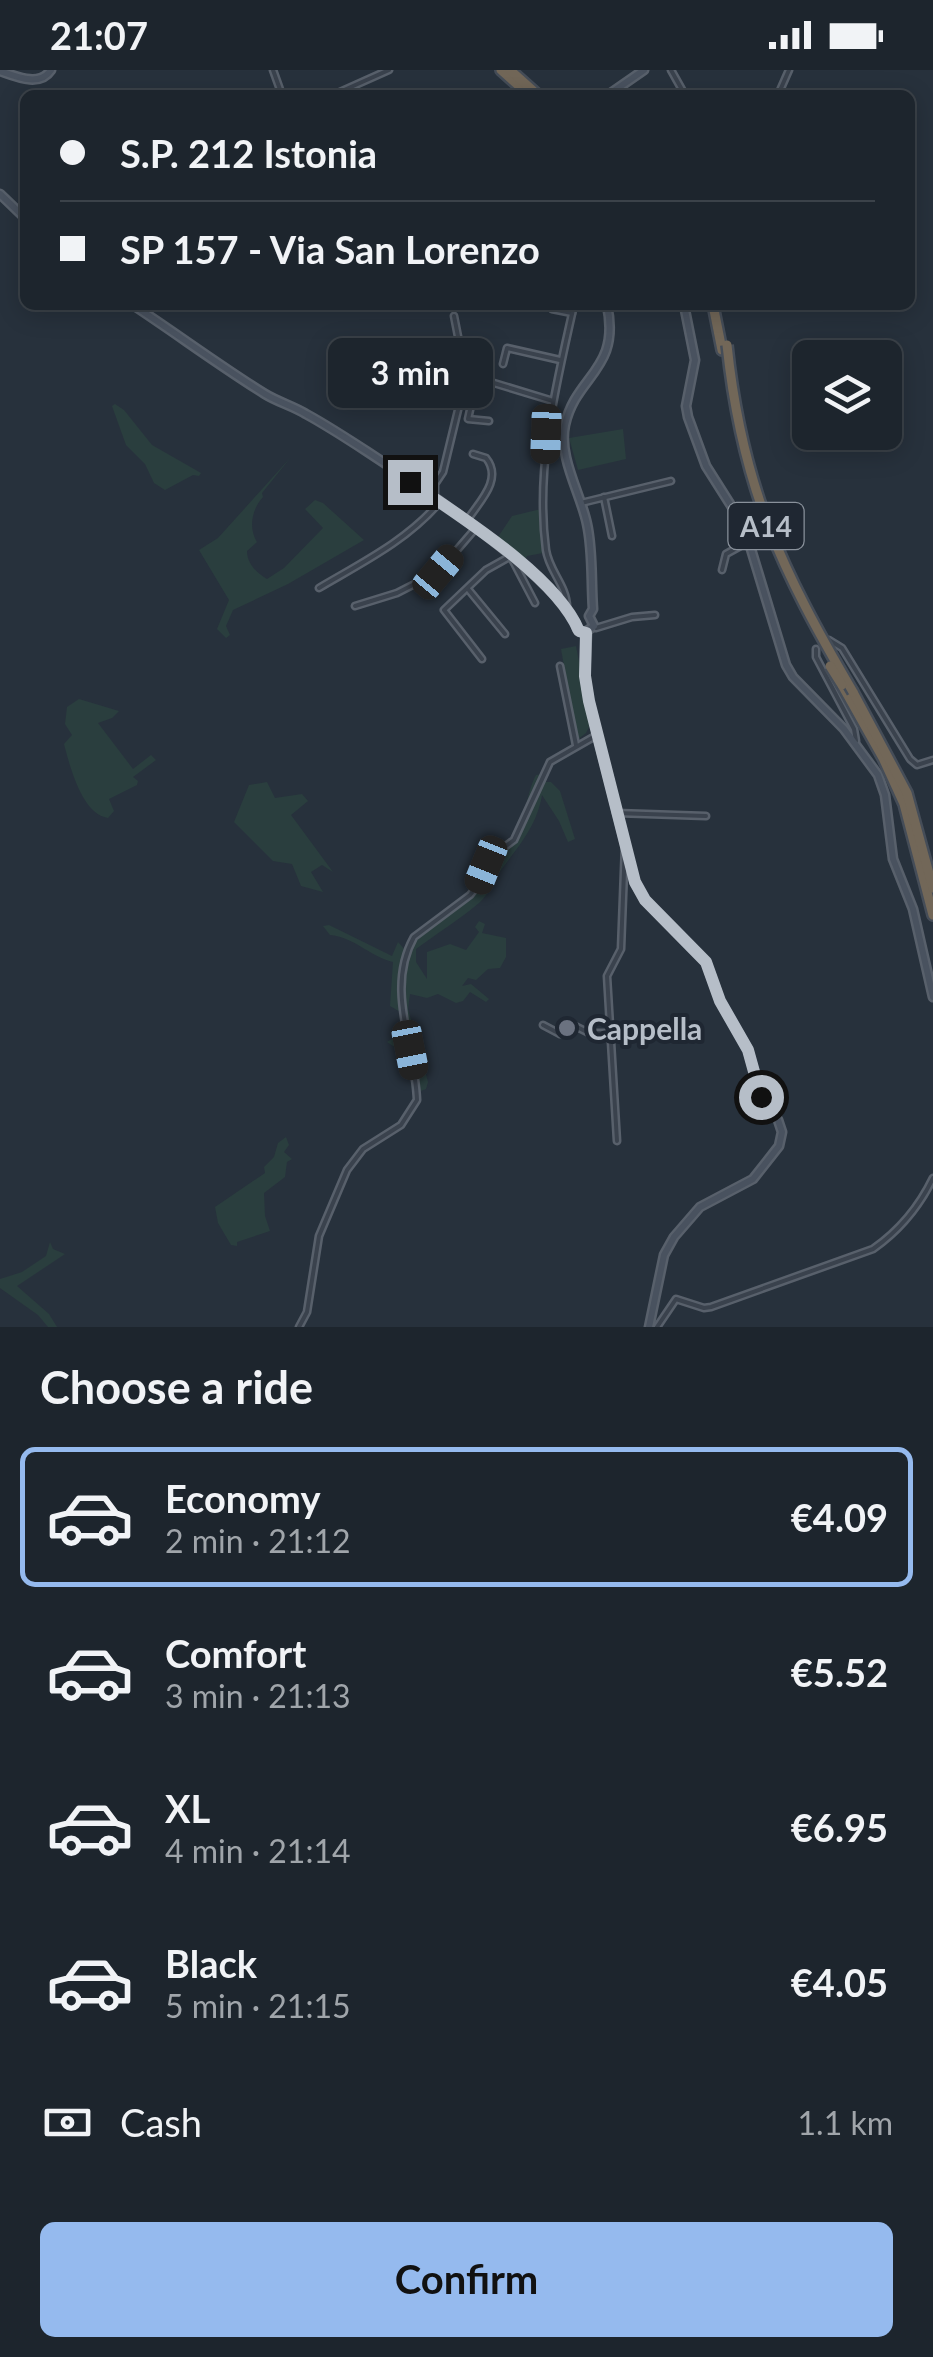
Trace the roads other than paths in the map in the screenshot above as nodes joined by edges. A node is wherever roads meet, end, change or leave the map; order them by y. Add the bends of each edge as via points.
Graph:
1 (51, 70) edge
2 (388, 70) edge
3 (501, 70) edge
4 (510, 70) edge
5 (644, 70) edge
6 (0, 71) edge
7 (345, 90) edge
8 (523, 90) edge
9 (532, 90) edge
10 (615, 90) edge
11 (0, 194) edge
12 (20, 213) edge
13 (142, 310) edge
14 (557, 310) edge
15 (573, 310) edge
16 (608, 310) edge
17 (685, 310) edge
18 (717, 310) edge
19 (572, 313) junction
20 (454, 316) dead end
21 (724, 347) junction
22 (562, 360) junction
23 (503, 364) dead end
24 (553, 402) junction
25 (489, 421) dead end
26 (473, 454) dead end
27 (672, 481) dead end
28 (435, 484) junction
29 (422, 490) junction
30 (604, 497) junction
31 (437, 501) junction
32 (581, 503) junction
33 (466, 522) junction
34 (475, 529) junction
35 (612, 536) dead end
36 (749, 542) junction
37 (511, 556) junction
38 (550, 568) junction
39 (722, 570) dead end
40 (537, 576) junction
41 (319, 588) dead end
42 (468, 589) junction
43 (535, 604) dead end
44 (354, 606) dead end
45 (566, 609) junction
46 (589, 616) junction
47 (655, 616) dead end
48 (576, 620) junction
49 (590, 631) junction
50 (505, 634) dead end
51 (830, 640) dead end
52 (816, 649) dead end
53 (482, 660) dead end
54 (560, 666) dead end
55 (597, 735) junction
56 (576, 745) junction
57 (858, 746) junction
58 (933, 760) edge
59 (616, 813) junction
60 (706, 816) dead end
61 (625, 845) junction
62 (933, 888) edge
63 (933, 915) edge
64 (933, 997) edge
65 (543, 1025) dead end
66 (611, 1033) junction
67 (618, 1141) dead end
68 (933, 1178) edge
69 (298, 1327) edge
70 (649, 1327) edge
71 (657, 1327) edge

1 - 6 main road via 36,80
2 - 7 street
3 - 8 highway
4 - 9 highway
5 - 10 main road
11 - 12 main road
13 - 29 main road
14 - 19 street
15 - 19 street
16 - 32 main road via 606,354 565,425
17 - 36 main road via 695,360 688,417 706,466
18 - 21 highway, A14
19 - 22 street
20 - 28 street via 466,377
21 - 62 highway, A14, bridge via 757,502 794,586 907,793
21 - 63 highway, A14, bridge via 736,448 756,515 788,589 899,791
22 - 23 street via 507,348
22 - 24 street
24 - 25 street via 484,380 468,419
24 - 38 street via 544,494
26 - 33 street via 486,458 494,471
27 - 30 street
28 - 29 street
28 - 31 street
29 - 31 main road
30 - 32 street
30 - 35 street
31 - 33 main road
31 - 41 street via 419,526
32 - 46 main road via 590,550
33 - 34 main road
34 - 37 main road
34 - 44 street via 438,572
36 - 39 street via 726,554
36 - 57 main road via 792,677
37 - 40 main road
37 - 42 street
37 - 43 street
38 - 40 street
38 - 45 street
40 - 45 main road
42 - 50 street
42 - 53 street via 444,610
45 - 48 main road
46 - 48 main road
46 - 49 main road
47 - 49 street
48 - 49 main road via 579,631
49 - 55 main road via 585,676
51 - 58 street via 842,648 910,759 918,765
52 - 57 street
54 - 56 street
55 - 56 street
55 - 59 main road
56 - 69 street via 550,762 514,840 491,857 478,885 410,945 401,996 417,1100 401,1125 363,1148 347,1170 319,1236 307,1312
57 - 64 main road via 886,795 893,860 914,909
59 - 60 street
59 - 61 main road
61 - 66 street via 621,949 607,976
61 - 70 main road via 645,900 706,962 782,1132 754,1180 700,1207 674,1236
65 - 66 street via 560,1034 577,1027
66 - 67 street
68 - 71 street via 906,1220 874,1249 711,1307 676,1300

